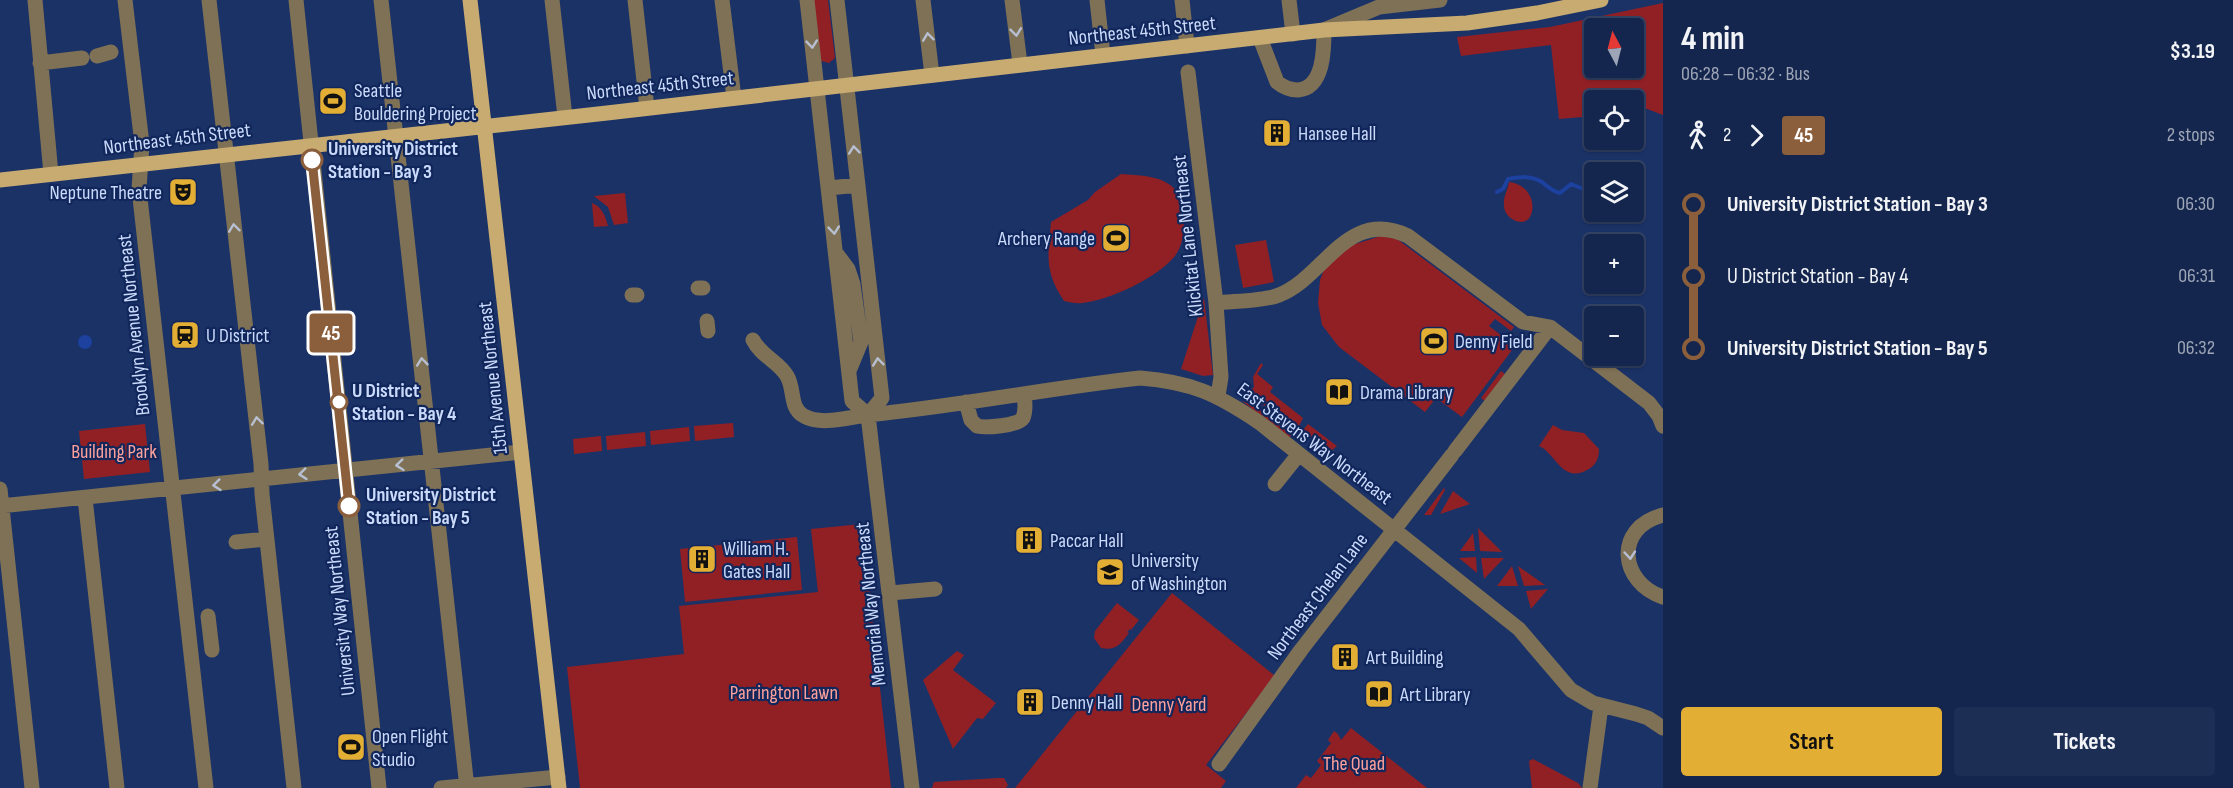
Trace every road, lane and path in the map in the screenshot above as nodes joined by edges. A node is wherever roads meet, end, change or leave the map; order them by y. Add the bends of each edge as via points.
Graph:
1 (35, 0) edge
2 (125, 0) edge
3 (209, 0) edge
4 (296, 0) edge
5 (381, 0) edge
6 (470, 0) edge
7 (552, 0) edge
8 (635, 0) edge
9 (722, 0) edge
10 (807, 0) edge
11 (837, 0) edge
12 (923, 0) edge
13 (1012, 0) edge
14 (1097, 0) edge
15 (1182, 0) edge
16 (1289, 0) edge
17 (1440, 0) edge
18 (1601, 0) edge
19 (1324, 30) junction
20 (1293, 33) junction
21 (1260, 38) junction
22 (1187, 46) junction
23 (1103, 55) junction
24 (96, 56) dead end
25 (40, 63) junction
26 (1020, 64) junction
27 (1188, 72) dead end
28 (932, 75) junction
29 (846, 85) junction
30 (818, 88) junction
31 (734, 98) junction
32 (647, 108) junction
33 (565, 117) junction
34 (485, 126) junction
35 (396, 136) junction
36 (311, 145) junction
37 (226, 154) junction
38 (141, 164) junction
39 (51, 174) junction
40 (0, 180) edge
41 (858, 185) junction
42 (829, 188) junction
43 (1215, 303) junction
44 (1550, 327) junction
45 (753, 340) dead end
46 (1024, 394) junction
47 (1218, 396) junction
48 (966, 402) junction
49 (868, 415) junction
50 (1663, 426) edge
51 (521, 452) junction
52 (1299, 454) junction
53 (432, 462) junction
54 (345, 470) junction
55 (261, 480) junction
56 (1275, 484) dead end
57 (0, 489) edge
58 (173, 490) junction
59 (85, 498) junction
60 (1, 506) edge
61 (1663, 515) edge
62 (1395, 529) junction
63 (267, 538) junction
64 (236, 542) dead end
65 (935, 589) dead end
66 (890, 593) junction
67 (1663, 597) edge
68 (208, 616) dead end
69 (212, 650) dead end
70 (1601, 706) junction
71 (1663, 728) edge
72 (1219, 764) dead end
73 (558, 782) edge
74 (467, 787) edge
75 (32, 788) edge
76 (117, 788) edge
77 (206, 788) edge
78 (294, 788) edge
79 (379, 788) edge
80 (441, 788) edge
81 (912, 788) edge
82 (1590, 788) edge

1 - 25 street
2 - 38 street, Brooklyn Avenue Northeast
3 - 37 street
4 - 36 street, University Way Northeast
5 - 35 street
6 - 34 main road, 15th Avenue Northeast
7 - 33 street
8 - 32 street
9 - 31 street
10 -> 30 street
11 - 29 street
28 -> 12 street
13 -> 26 street
14 - 23 street
15 - 22 street
16 - 20 street
17 - 19 street, Northeast 45th Street via 1378,6
18 - 19 main road, Northeast 45th Street via 1467,22
19 - 20 main road, Northeast 45th Street
19 - 21 street via 1316,78 1299,90 1276,82
20 - 21 main road, Northeast 45th Street
21 - 22 main road, Northeast 45th Street
22 - 23 main road, Northeast 45th Street
23 - 26 main road, Northeast 45th Street
24 - 25 street
25 - 39 street
26 - 28 main road, Northeast 45th Street
27 - 43 street, Klickitat Lane Northeast
28 - 29 main road, Northeast 45th Street
29 - 30 main road, Northeast 45th Street
41 -> 29 street
30 - 31 main road, Northeast 45th Street
30 - 42 street
31 - 32 main road, Northeast 45th Street
32 - 33 main road, Northeast 45th Street
33 - 34 main road, Northeast 45th Street
34 - 35 main road, Northeast 45th Street
34 - 51 main road, 15th Avenue Northeast
35 - 36 main road, Northeast 45th Street
53 -> 35 street
36 - 37 main road, Northeast 45th Street
36 - 54 street, University Way Northeast
37 - 38 main road, Northeast 45th Street
55 -> 37 street
38 - 39 main road, Northeast 45th Street
38 - 58 street, Brooklyn Avenue Northeast via 139,189
39 - 40 main road, Northeast 45th Street
41 - 42 street
49 -> 41 street via 882,398
42 -> 49 street, Memorial Way Northeast via 836,253 853,284 861,342 849,371 852,401
43 - 44 street via 1278,296 1312,273 1344,241 1373,230 1389,229 1408,236 1523,322
43 - 47 street, Klickitat Lane Northeast via 1221,377
44 - 50 street via 1649,403
44 - 62 street, Northeast Chelan Lane
45 - 49 street, East Stevens Way Northeast via 788,376 800,413 809,418 838,419
46 - 47 street, East Stevens Way Northeast via 1140,378 1175,381
46 - 48 street, East Stevens Way Northeast
46 - 48 street via 1023,418 1016,423 977,426
47 - 52 street, East Stevens Way Northeast
48 - 49 street, East Stevens Way Northeast
49 - 66 street, Memorial Way Northeast
51 - 53 street
51 - 73 main road, 15th Avenue Northeast
52 - 56 street
52 - 62 street, East Stevens Way Northeast
53 -> 54 street
53 - 74 street
54 -> 55 street
54 - 79 street, University Way Northeast
55 -> 58 street
55 - 63 street
57 - 60 street
58 - 59 street
58 - 77 street, Brooklyn Avenue Northeast
59 - 60 street
59 - 76 street
60 - 75 street
61 -> 67 street via 1649,519 1629,540 1631,568 1640,585
62 - 70 street, East Stevens Way Northeast via 1519,629 1571,690
62 - 72 street, Northeast Chelan Lane
63 - 64 street
63 - 78 street
65 - 66 street
66 - 81 street, Memorial Way Northeast
68 - 69 street
70 - 71 street, East Stevens Way Northeast via 1648,718
70 - 82 street
73 - 74 street
74 - 80 street

